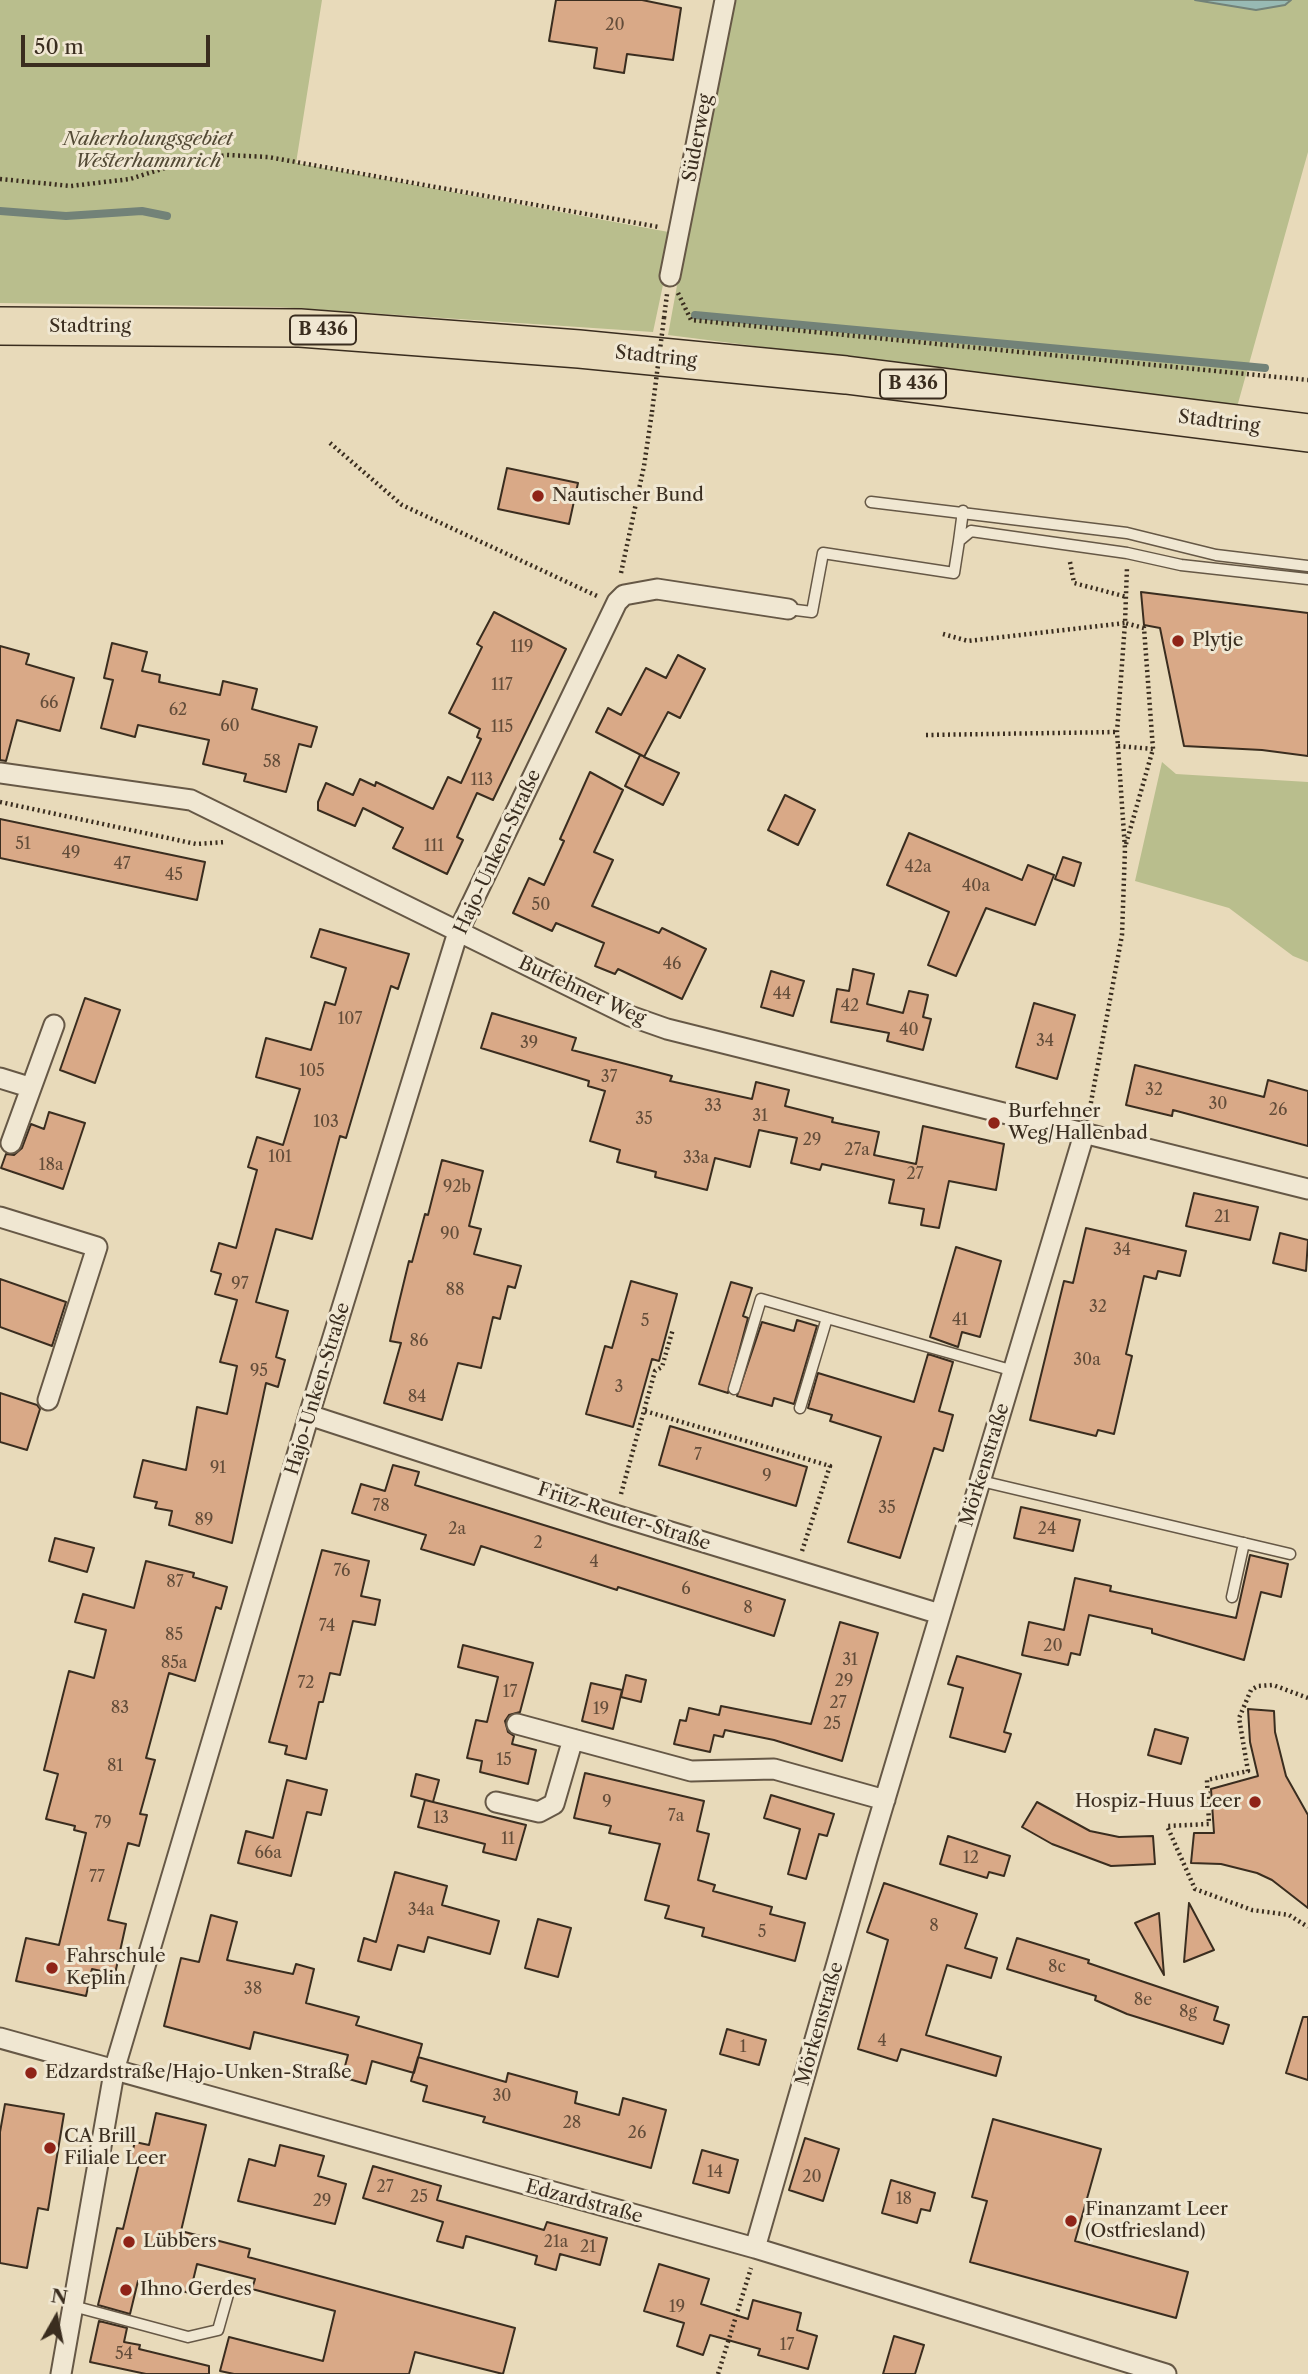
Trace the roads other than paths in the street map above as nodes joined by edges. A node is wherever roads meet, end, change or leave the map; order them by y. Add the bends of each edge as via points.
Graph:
1 (725, 0) edge
2 (670, 276) road end
3 (0, 326) edge
4 (1308, 433) edge
5 (871, 502) dead end
6 (964, 511) junction
7 (959, 541) junction
8 (1308, 566) edge
9 (1308, 579) edge
10 (788, 608) joint
11 (0, 773) edge
12 (458, 932) junction
13 (54, 1025) dead end
14 (0, 1078) edge
15 (29, 1087) junction
16 (1085, 1131) junction
17 (11, 1143) dead end
18 (1308, 1189) edge
19 (0, 1217) edge
20 (827, 1318) junction
21 (1014, 1371) junction
22 (734, 1389) dead end
23 (48, 1400) dead end
24 (800, 1408) dead end
25 (309, 1415) junction
26 (981, 1481) junction
27 (1244, 1543) junction
28 (1290, 1554) dead end
29 (1232, 1597) dead end
30 (940, 1614) junction
31 (517, 1724) dead end
32 (573, 1739) junction
33 (885, 1800) junction
34 (496, 1802) dead end
35 (0, 2038) edge
36 (114, 2067) junction
37 (755, 2248) junction
38 (229, 2291) dead end
39 (73, 2306) junction
40 (61, 2374) edge
41 (1166, 2374) edge

1 - 2 street, Süderweg
3 - 4 highway, Stadtring / B 436 via 300,328 579,349 846,375
5 - 6 lane
6 - 7 lane
6 - 8 lane via 1127,533 1216,555
7 - 9 lane via 971,531 1127,552 1181,565
7 - 10 lane via 954,573 823,553 811,612
10 - 12 street, Hajo-Unken-Straße via 657,589 621,598
11 - 12 street, Burfehner Weg via 191,800
12 - 16 street, Burfehner Weg via 630,1016 667,1029
12 - 25 street, Hajo-Unken-Straße
13 - 15 street
14 - 15 street
15 - 17 street
16 - 18 street, Burfehner Weg
16 - 21 street, Mörkenstraße
19 - 23 street via 97,1247
20 - 21 lane
20 - 22 lane via 761,1298
20 - 24 lane
21 - 26 street, Mörkenstraße
25 - 30 street, Fritz-Reuter-Straße
25 - 36 street, Hajo-Unken-Straße
26 - 27 lane
26 - 30 street, Mörkenstraße
27 - 28 lane
27 - 29 lane
30 - 33 street, Mörkenstraße
31 - 32 street
32 - 33 street via 691,1771 774,1769
32 - 34 street via 554,1804 539,1812
33 - 37 street, Mörkenstraße
35 - 36 street, Edzardstraße
36 - 37 street, Edzardstraße via 367,2143
36 - 39 street, Hajo-Unken-Straße
37 - 41 street, Edzardstraße
38 - 39 lane via 218,2330 188,2337
39 - 40 street, Hajo-Unken-Straße

